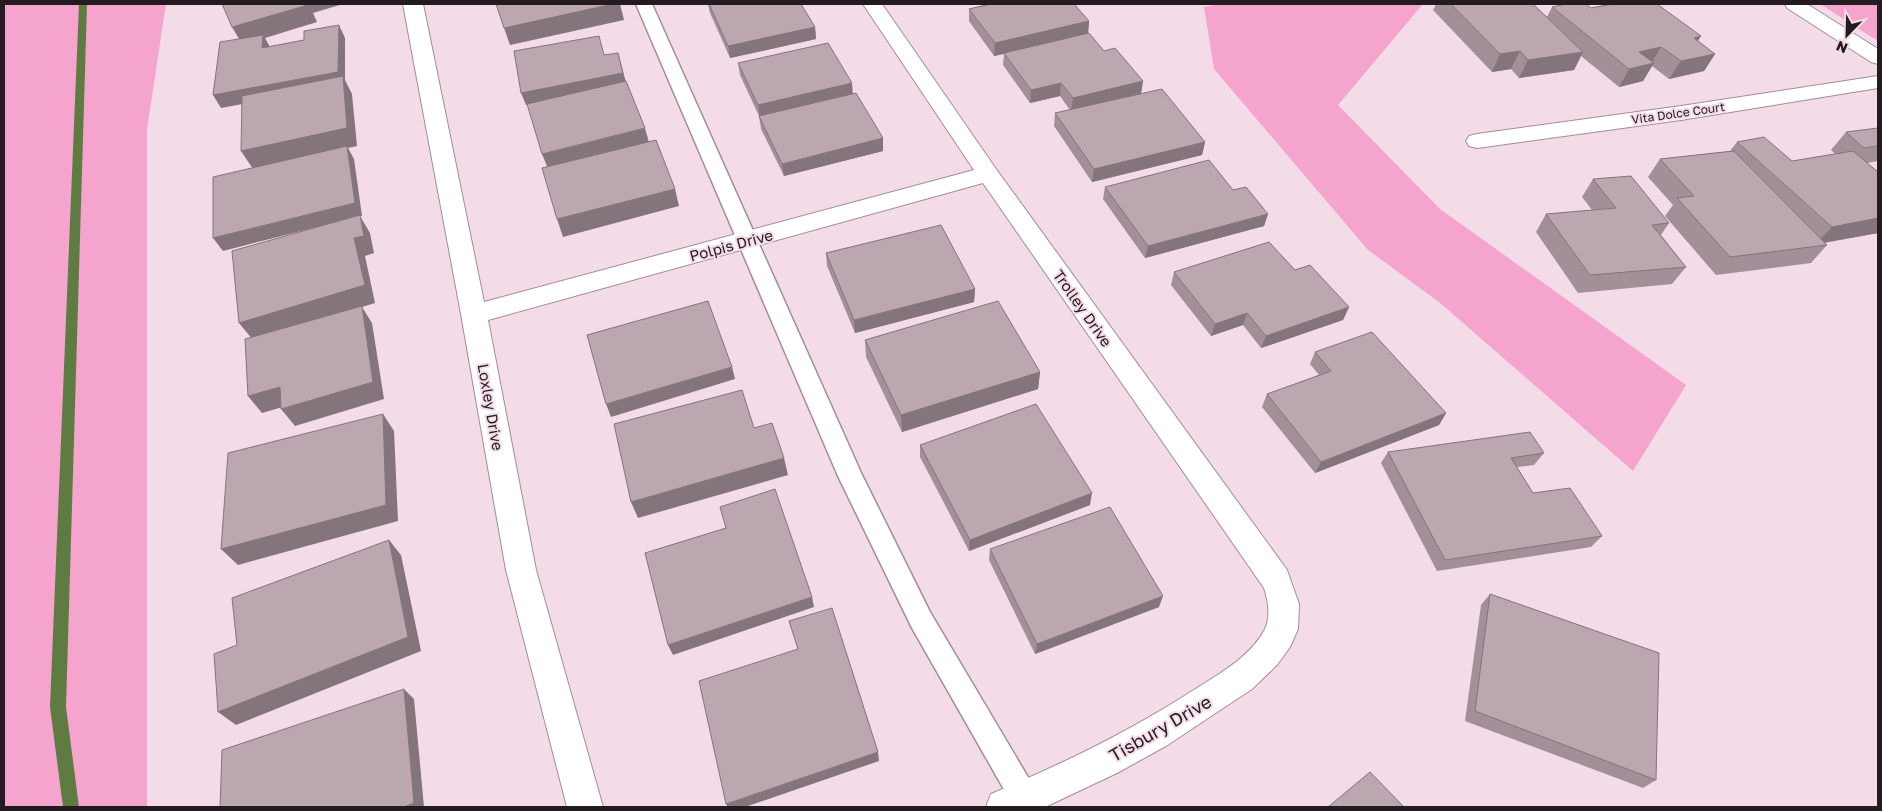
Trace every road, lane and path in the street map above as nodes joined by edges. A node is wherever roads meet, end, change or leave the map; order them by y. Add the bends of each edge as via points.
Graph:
1 (414, 4) edge
2 (644, 4) edge
3 (873, 4) edge
4 (1794, 4) edge
5 (1874, 4) edge
6 (1878, 8) edge
7 (1878, 58) edge
8 (1878, 82) edge
9 (1477, 141) dead end
10 (988, 174) junction
11 (747, 240) junction
12 (474, 314) junction
13 (1284, 614) joint
14 (1015, 803) edge
15 (585, 807) edge

1 - 12 street, Loxley Drive
2 - 11 lane
3 - 10 street, Trolley Drive
4 - 7 street
5 - 6 path
8 - 9 street, Vita Dolce Court
10 - 11 street, Polpis Drive
10 - 13 street, Trolley Drive via 1276,580 1284,597
11 - 12 street, Polpis Drive
11 - 14 lane via 850,476
12 - 15 street, Loxley Drive via 521,570
13 - 14 street, Tisbury Drive via 1274,644 1240,680 1138,743

